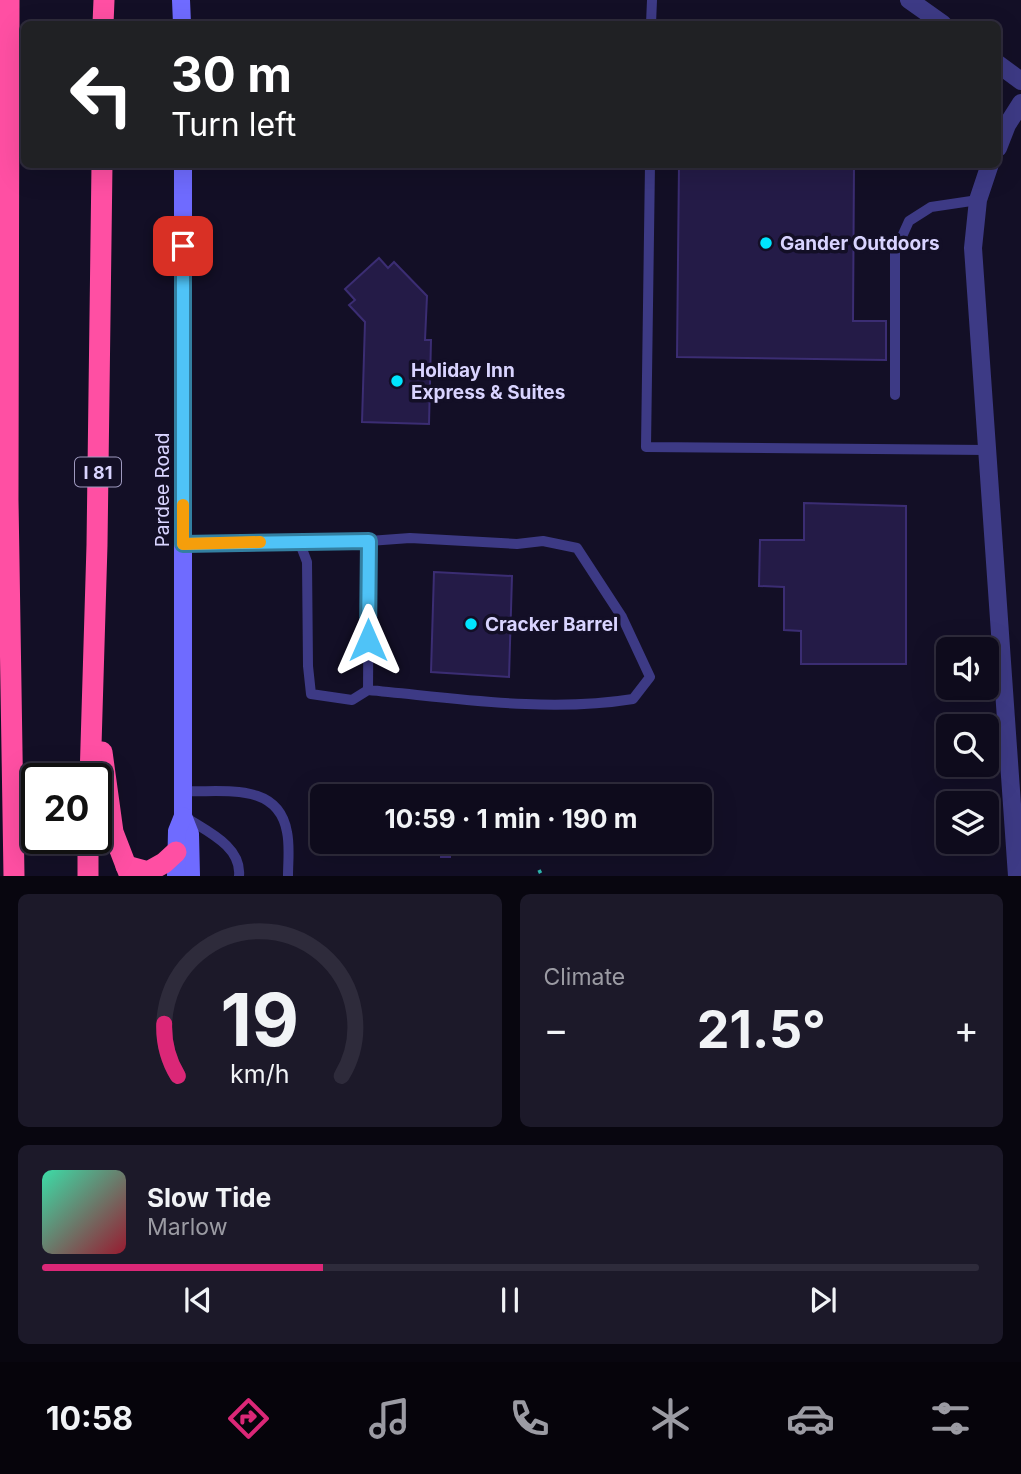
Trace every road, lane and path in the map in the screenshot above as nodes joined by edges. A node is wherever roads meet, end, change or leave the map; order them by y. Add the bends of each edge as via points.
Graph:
1 (9, 0) edge
2 (104, 0) edge
3 (181, 0) edge
4 (652, 0) edge
5 (915, 2) edge
6 (103, 21) edge
7 (182, 21) edge
8 (651, 21) edge
9 (939, 21) edge
10 (1001, 66) edge
11 (1021, 81) edge
12 (1021, 103) edge
13 (1001, 140) edge
14 (102, 168) edge
15 (183, 168) edge
16 (650, 168) edge
17 (989, 168) edge
18 (978, 200) junction
19 (895, 395) dead end
20 (987, 450) junction
21 (8, 500) junction
22 (299, 541) junction
23 (369, 541) junction
24 (183, 544) junction
25 (0, 555) edge
26 (93, 673) junction
27 (368, 690) junction
28 (90, 763) edge
29 (183, 791) junction
30 (183, 816) junction
31 (176, 852) junction
32 (88, 854) edge
33 (539, 870) dead end
34 (128, 871) edge
35 (15, 876) edge
36 (88, 876) edge
37 (176, 876) edge
38 (191, 876) edge
39 (239, 876) edge
40 (288, 876) edge
41 (542, 876) edge
42 (1017, 876) edge

1 - 21 highway
2 - 6 highway
3 - 7 street
4 - 8 lane
5 - 9 street
10 - 11 street
12 - 13 street
14 - 26 highway, I 81
15 - 24 street, Pardee Road
16 - 20 lane via 646,446
17 - 18 street
18 - 19 lane via 931,207 909,221 895,253
18 - 20 street via 973,248
20 - 42 street
21 - 25 highway
21 - 35 highway
22 - 23 lane
22 - 24 lane
22 - 27 lane via 307,562 311,694 352,700
23 - 27 lane
23 - 27 lane via 410,537 517,544 543,541 577,548 622,617 650,677 634,699 599,705 497,702
24 - 29 street, Pardee Road
26 - 28 highway, I 81
26 - 34 highway via 107,800
29 - 30 street, Pardee Road
29 - 40 lane via 261,795 272,803 282,814 288,833
30 - 31 street, Pardee Road
30 - 38 street, Pardee Road via 190,834
30 - 39 lane via 224,843 234,854
31 - 34 highway via 148,872
31 - 37 street, Pardee Road
32 - 36 highway
33 - 41 path

